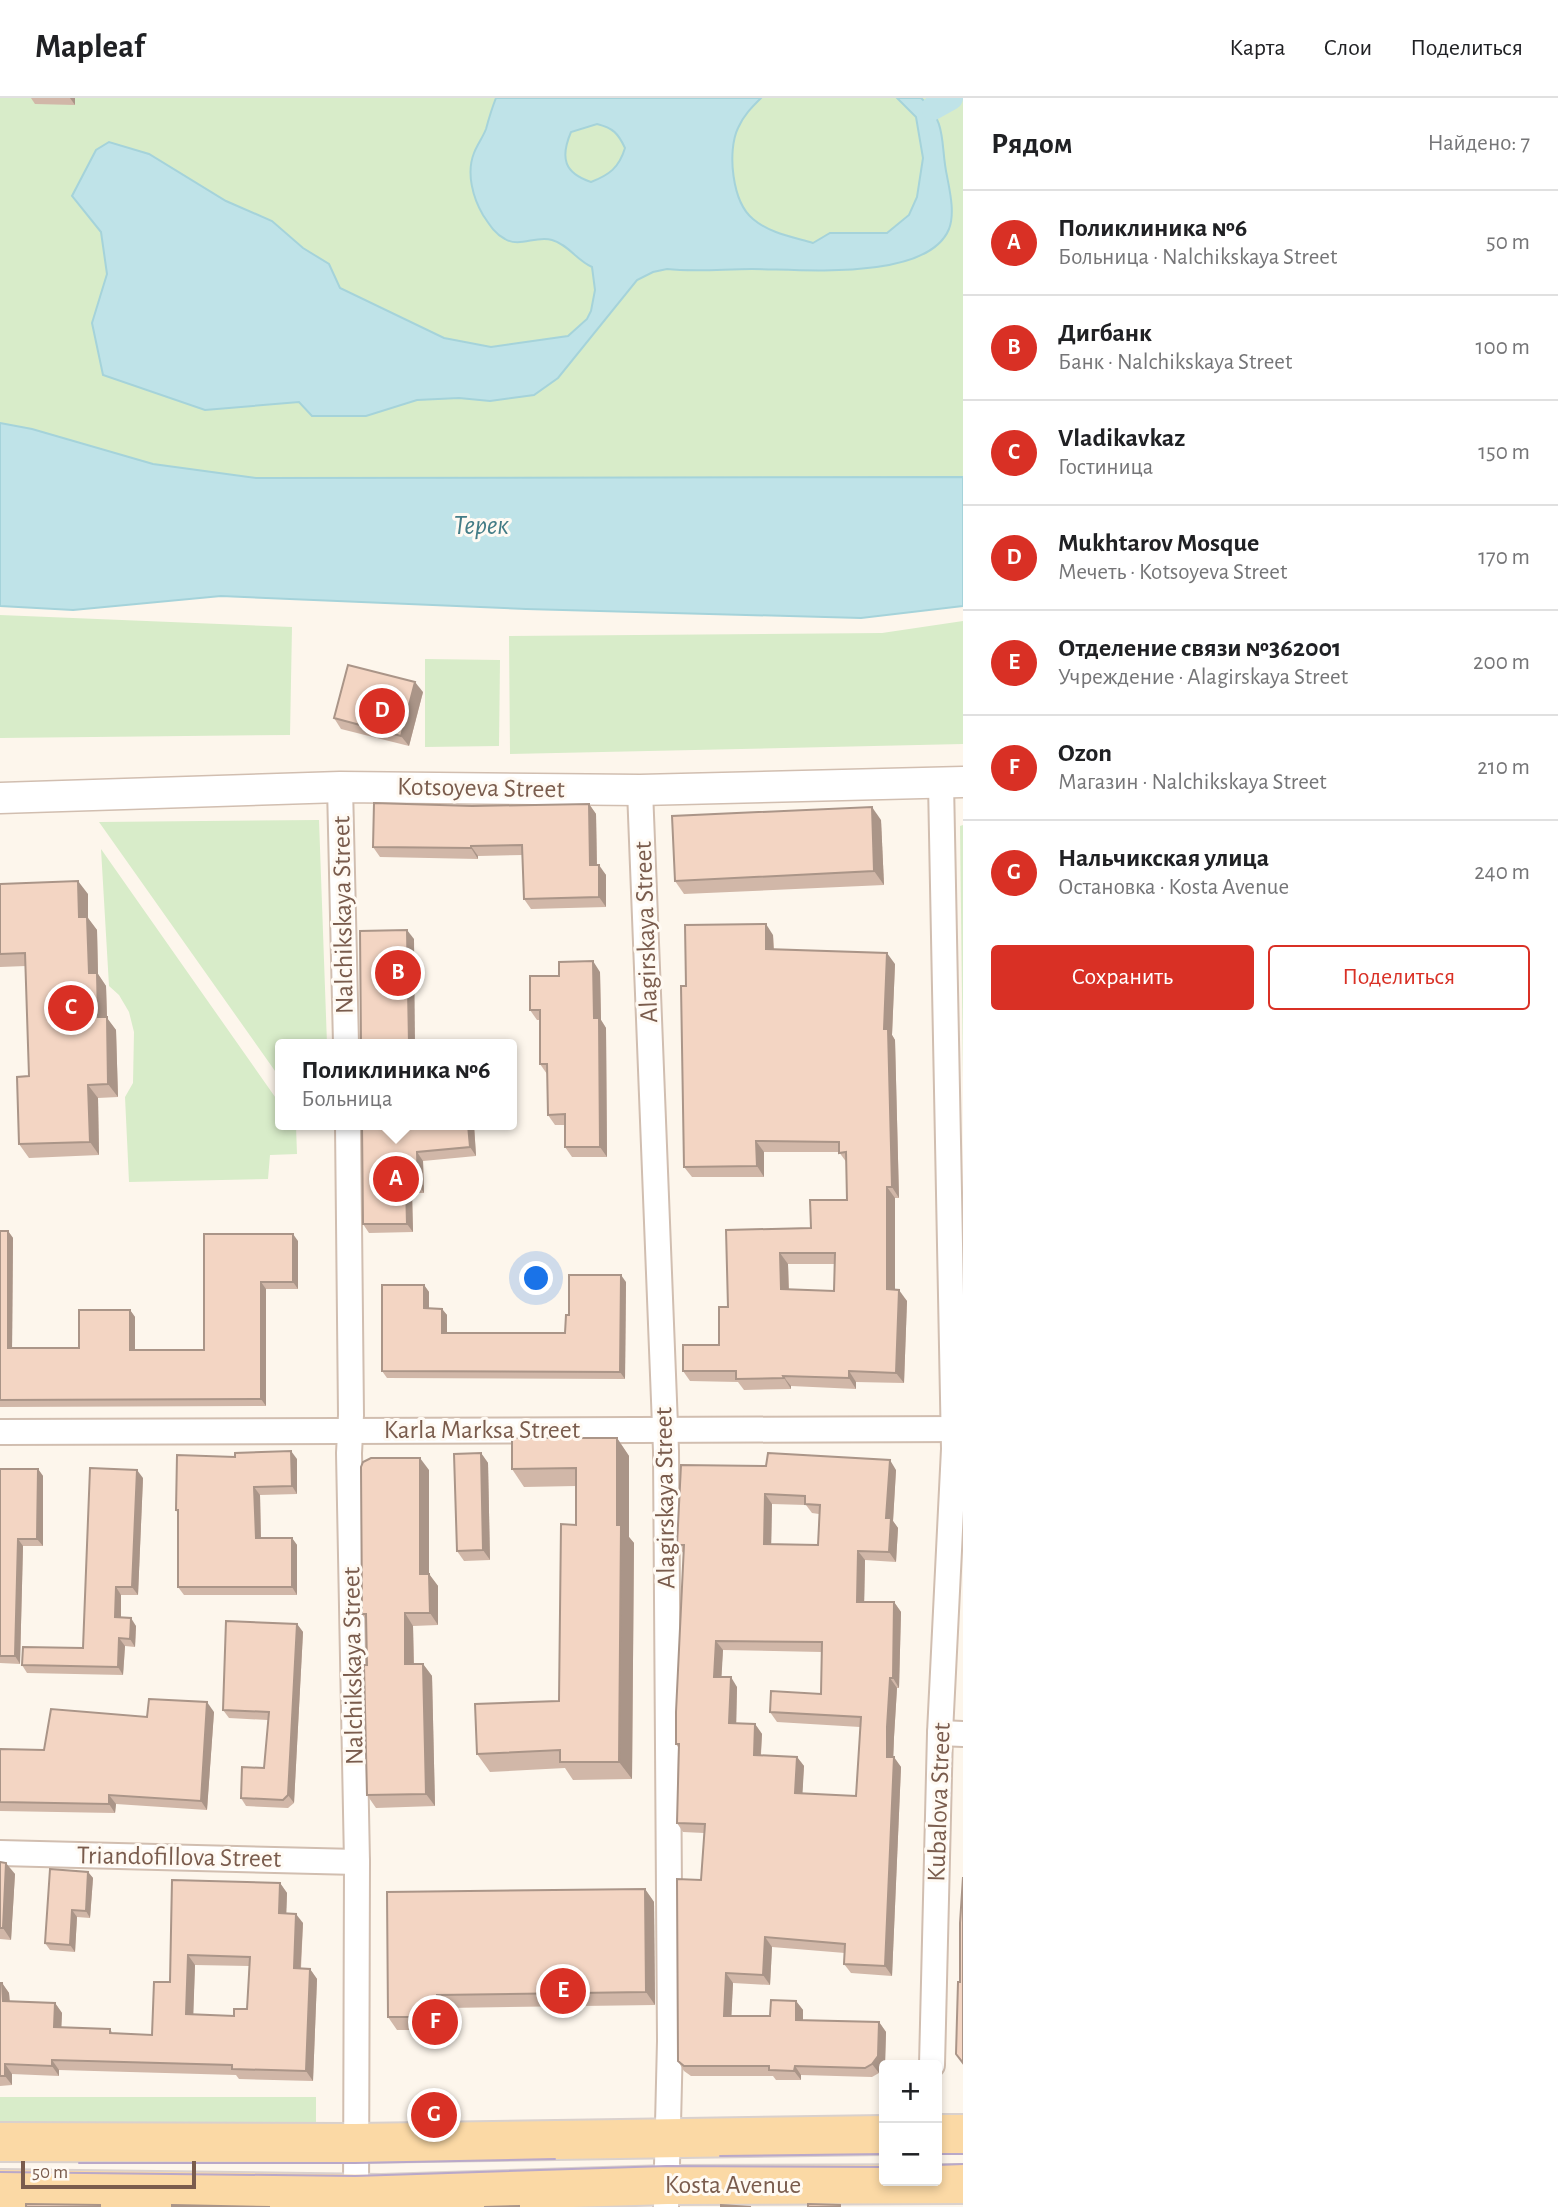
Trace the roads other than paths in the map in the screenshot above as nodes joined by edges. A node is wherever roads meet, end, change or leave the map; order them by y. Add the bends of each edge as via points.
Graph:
1 (952, 782) edge
2 (340, 786) junction
3 (640, 790) junction
4 (0, 798) edge
5 (346, 1039) edge
6 (954, 1099) edge
7 (348, 1130) edge
8 (958, 1429) edge
9 (665, 1430) junction
10 (350, 1431) junction
11 (0, 1433) edge
12 (952, 1734) edge
13 (0, 1853) edge
14 (357, 1861) junction
15 (932, 2060) edge
16 (942, 2134) edge
17 (963, 2134) edge
18 (879, 2135) edge
19 (667, 2137) junction
20 (0, 2142) edge
21 (355, 2143) junction
22 (0, 2189) edge
23 (939, 2189) edge
24 (666, 2196) edge
25 (356, 2200) edge

1 - 3 street, Kotsoyeva Street
1 - 6 street, Kubalova Street
2 - 3 street, Kotsoyeva Street
2 - 4 street, Kotsoyeva Street
2 - 5 street, Nalchikskaya Street
3 - 9 street, Alagirskaya Street
6 - 8 street, Kubalova Street
7 - 10 street, Nalchikskaya Street
8 - 9 street, Karla Marksa Street
8 - 12 street, Kubalova Street
9 - 10 street, Karla Marksa Street
9 - 19 street, Alagirskaya Street
10 - 11 street, Karla Marksa Street
10 - 14 street, Nalchikskaya Street
12 - 15 street, Kubalova Street
13 - 14 street, Triandofillova Street
14 - 21 street, Nalchikskaya Street
16 - 17 main road
18 - 19 main road, Kosta Avenue
19 - 21 main road, Kosta Avenue
19 - 24 street, Alagirskaya Street
20 - 21 main road, Kosta Avenue
21 - 25 street, Nalchikskaya Street
22 - 25 main road, Kosta Avenue
23 - 24 main road, Kosta Avenue
24 - 25 main road, Kosta Avenue

